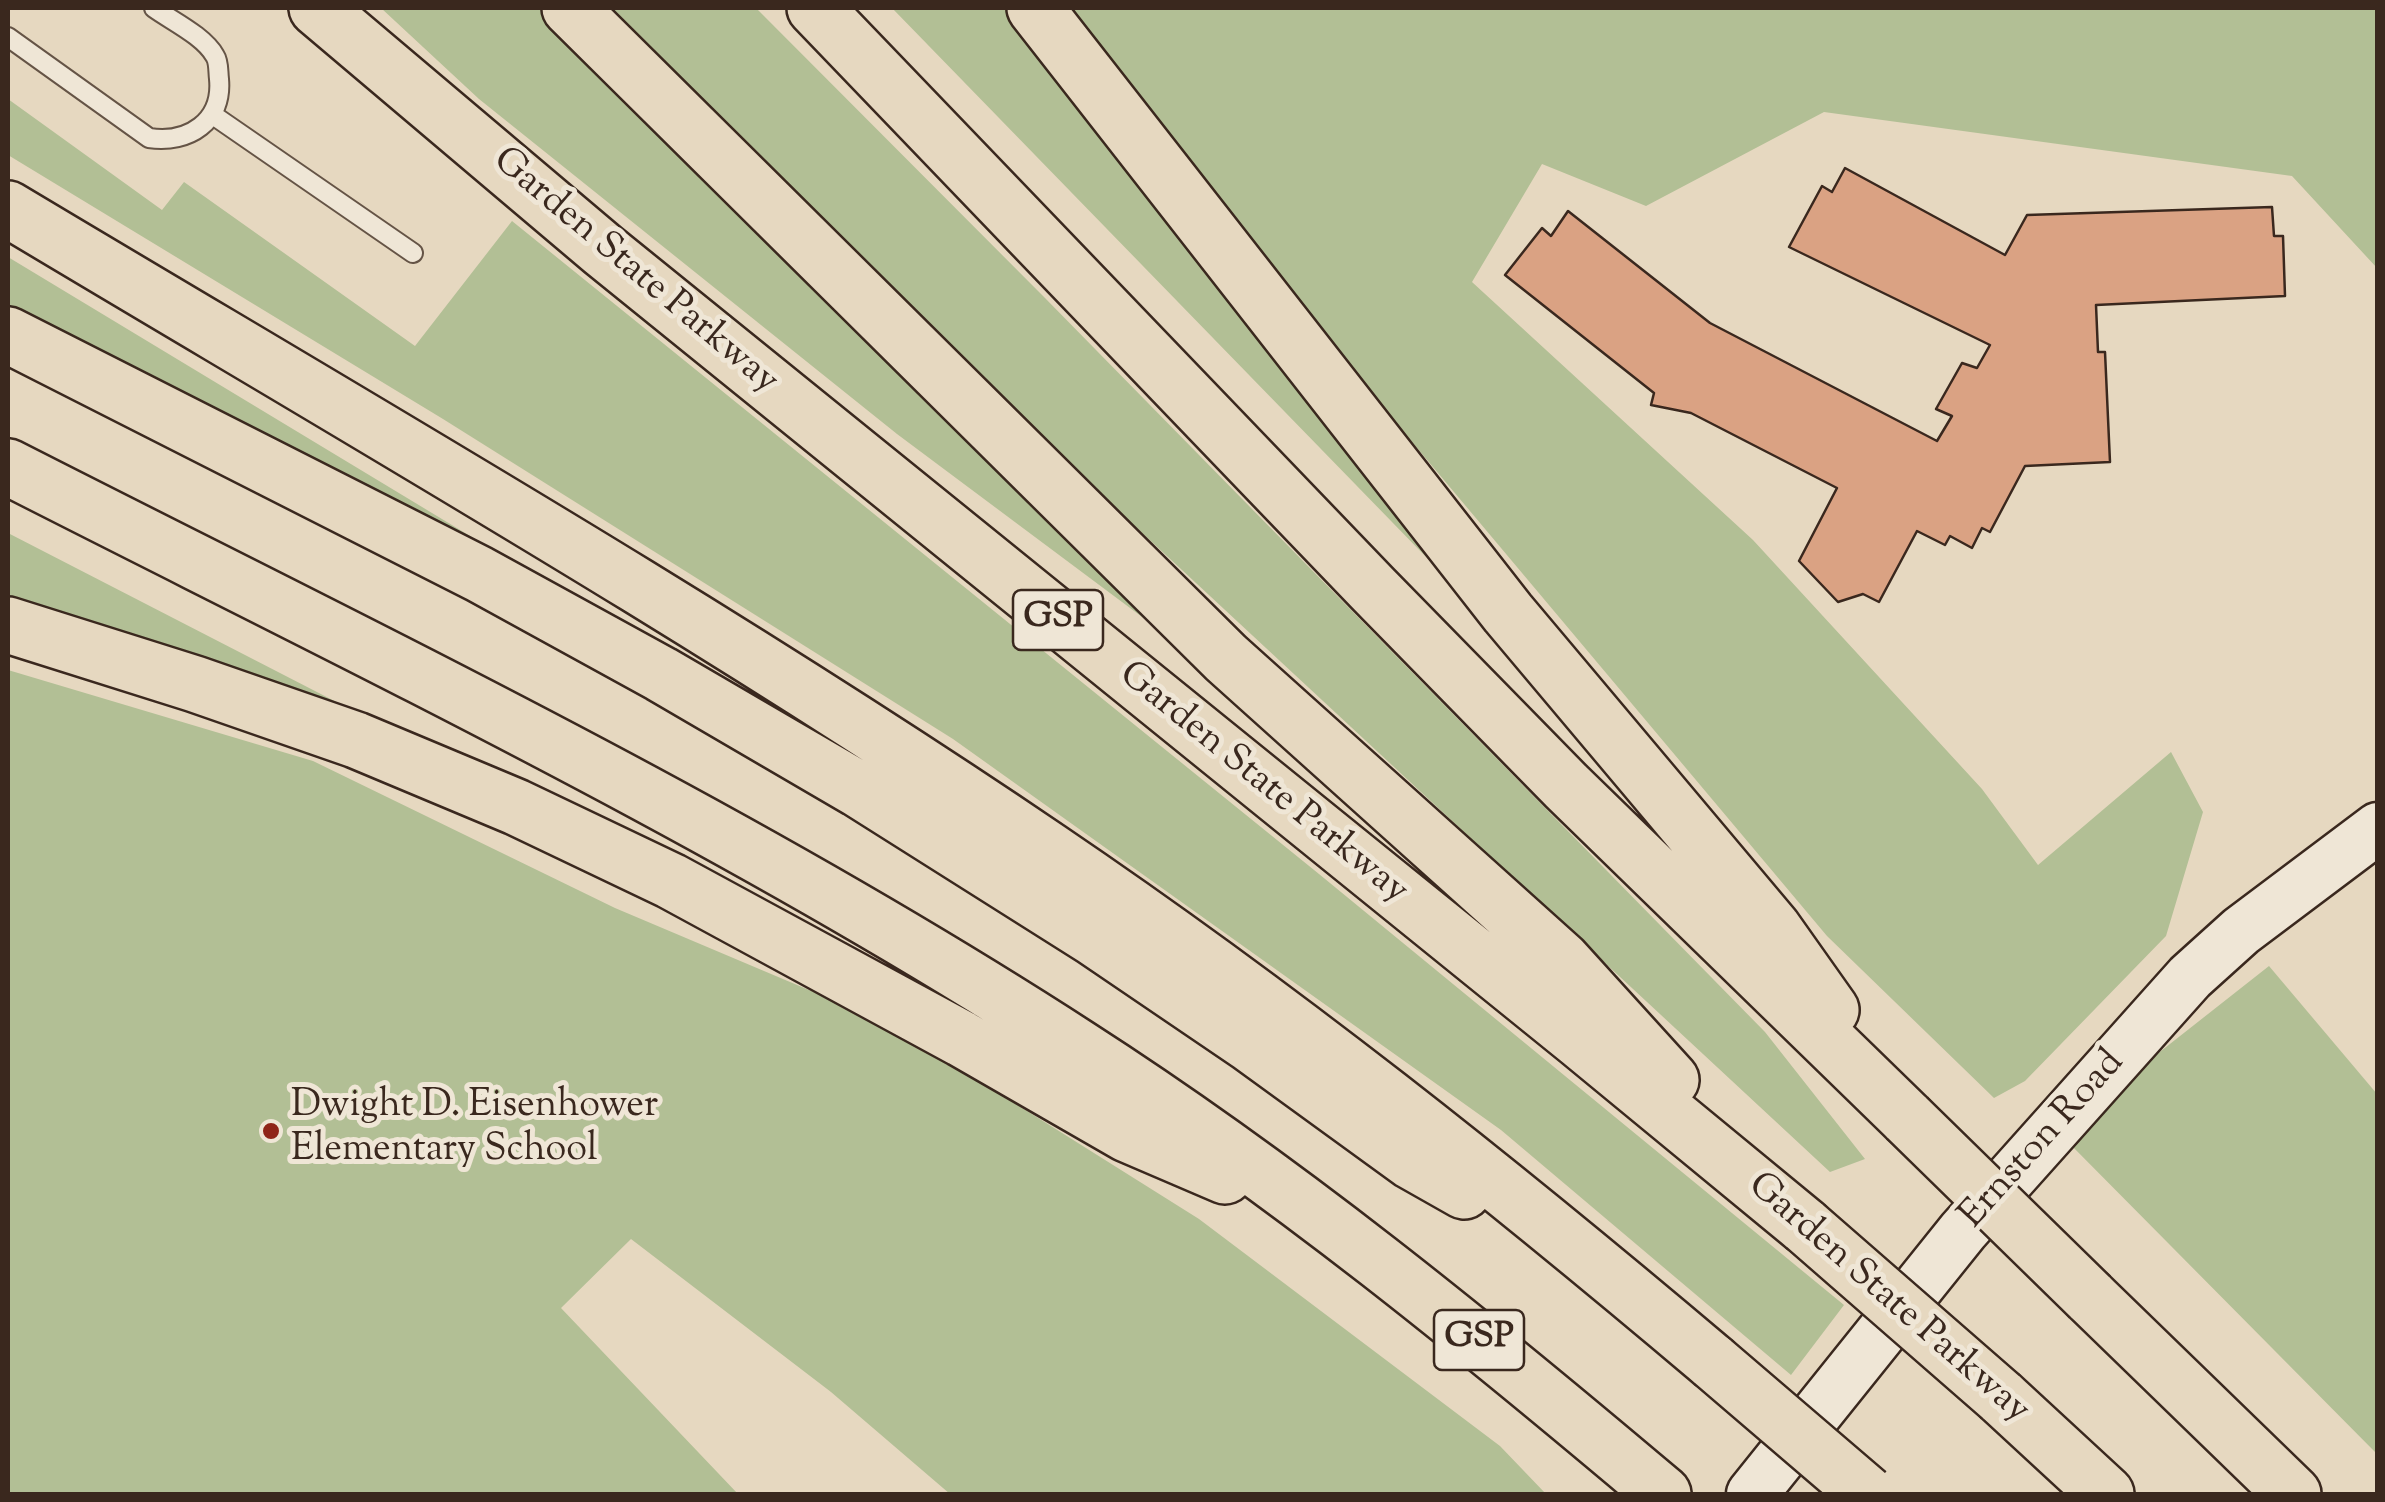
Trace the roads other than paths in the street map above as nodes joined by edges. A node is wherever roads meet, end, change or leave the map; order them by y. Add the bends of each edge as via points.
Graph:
1 (154, 8) edge
2 (317, 8) edge
3 (570, 8) edge
4 (815, 8) edge
5 (1035, 8) edge
6 (8, 37) edge
7 (214, 115) junction
8 (8, 208) edge
9 (413, 253) dead end
10 (8, 335) edge
11 (8, 467) edge
12 (8, 626) edge
13 (2378, 828) edge
14 (1907, 1118) junction
15 (1315, 1215) junction
16 (1805, 1226) junction
17 (1601, 1268) junction
18 (1650, 1484) edge
19 (1752, 1494) edge
20 (1867, 1494) edge
21 (2106, 1494) edge
22 (2293, 1494) edge

1 - 7 lane via 217,58
2 - 16 highway, Garden State Parkway / GSP via 631,273
3 - 16 highway via 1214,646 1562,960
4 - 14 highway via 1385,602
5 - 14 highway via 1508,613 1773,928
6 - 7 lane via 150,138 192,135
7 - 9 lane
8 - 17 highway via 696,620 1020,831 1388,1094
10 - 17 highway via 494,582 826,771 1094,938 1410,1161
11 - 15 highway, GSP via 496,716 846,905 1082,1049
12 - 15 highway via 356,740 563,828 1127,1134
13 - 19 street, Ernston Road via 2190,977 1963,1231
14 - 22 highway, bridge
15 - 18 highway, GSP via 1420,1292
16 - 21 highway, Garden State Parkway / GSP, bridge
17 - 20 highway, bridge

